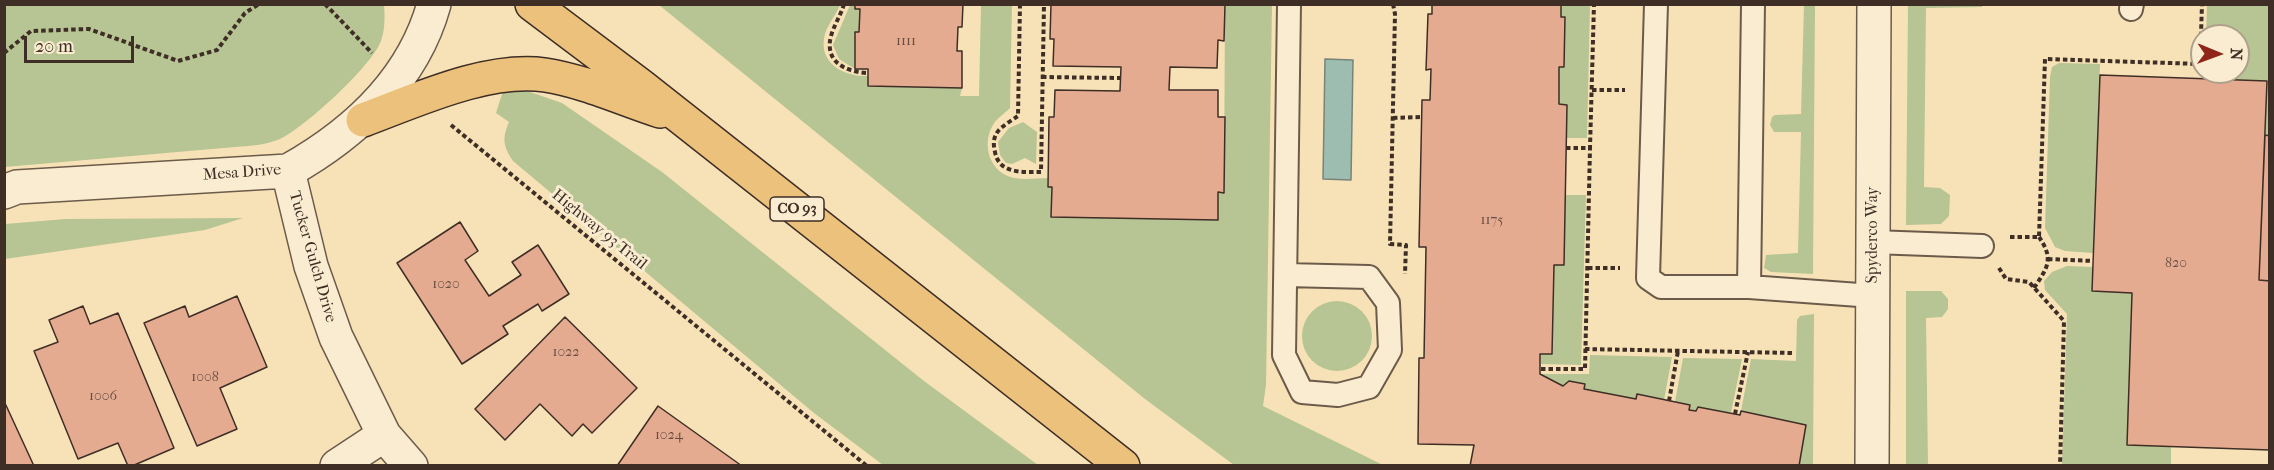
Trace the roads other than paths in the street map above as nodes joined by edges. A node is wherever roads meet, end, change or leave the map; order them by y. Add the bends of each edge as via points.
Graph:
1 (434, 4) edge
2 (532, 4) edge
3 (1289, 4) edge
4 (1656, 4) edge
5 (1753, 4) edge
6 (1874, 4) edge
7 (409, 89) junction
8 (681, 118) junction
9 (363, 120) joint
10 (288, 171) junction
11 (4, 192) edge
12 (1873, 242) junction
13 (1982, 246) dead end
14 (1286, 275) junction
15 (1749, 287) junction
16 (1874, 296) junction
17 (384, 435) junction
18 (337, 465) edge
19 (411, 465) edge
20 (1123, 465) edge
21 (1872, 465) edge

1 - 7 street
2 - 8 highway, CO 93
3 - 14 lane
4 - 15 lane via 1648,278 1661,287
5 - 15 lane
6 - 12 street, Spyderco Way
7 - 8 highway via 446,89 496,78 544,75
7 - 9 highway
8 - 20 highway, CO 93
9 - 10 street, Mesa Drive via 326,150
10 - 11 street, Mesa Drive via 17,188
10 - 17 street, Tucker Gulch Drive via 311,267 336,337
12 - 13 lane
12 - 16 street, Spyderco Way
14 - 14 lane via 1284,355 1302,392 1338,395 1369,387 1390,350 1388,303 1369,277
15 - 16 lane
16 - 21 street, Spyderco Way
17 - 18 street
17 - 19 street, Tucker Gulch Drive

